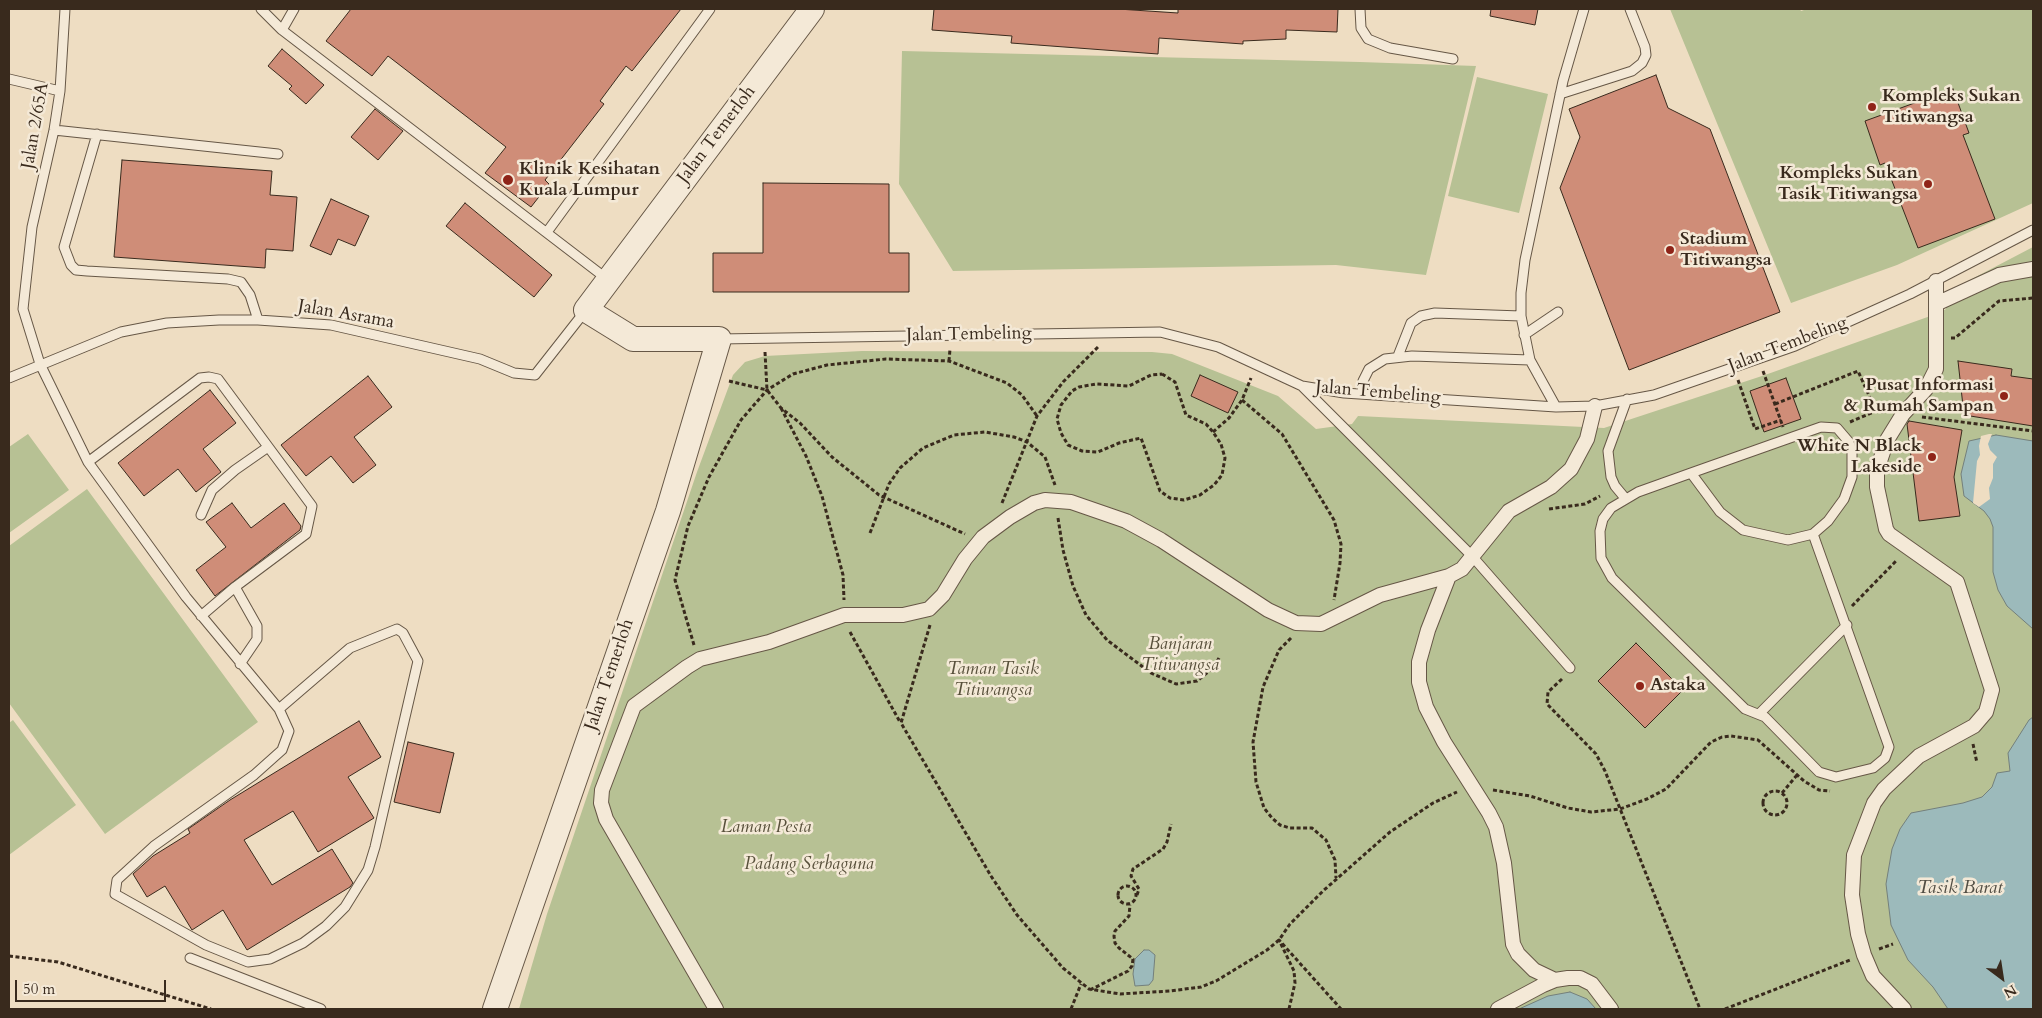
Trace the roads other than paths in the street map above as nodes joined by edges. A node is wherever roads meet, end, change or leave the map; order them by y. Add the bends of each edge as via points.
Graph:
1 (64, 9) edge
2 (260, 9) edge
3 (294, 9) edge
4 (710, 9) edge
5 (812, 9) edge
6 (1360, 9) edge
7 (1584, 9) edge
8 (1630, 9) edge
9 (282, 30) junction
10 (1453, 59) dead end
11 (9, 79) edge
12 (60, 91) junction
13 (1560, 94) junction
14 (54, 130) junction
15 (97, 134) junction
16 (278, 154) dead end
17 (2033, 230) edge
18 (547, 232) junction
19 (2033, 269) edge
20 (608, 280) junction
21 (1936, 281) junction
22 (1936, 304) junction
23 (586, 310) junction
24 (1558, 312) dead end
25 (1521, 316) junction
26 (258, 320) junction
27 (1524, 336) junction
28 (719, 339) junction
29 (1398, 356) junction
30 (1530, 360) junction
31 (40, 364) junction
32 (9, 378) edge
33 (1302, 386) junction
34 (1362, 394) junction
35 (1627, 399) junction
36 (1595, 406) junction
37 (1556, 407) junction
38 (268, 447) junction
39 (88, 462) junction
40 (1691, 473) junction
41 (1625, 498) junction
42 (201, 515) dead end
43 (1813, 534) junction
44 (1472, 556) junction
45 (1449, 576) junction
46 (235, 587) junction
47 (201, 616) junction
48 (1847, 625) junction
49 (240, 664) junction
50 (1568, 671) road end
51 (279, 709) junction
52 (1759, 714) junction
53 (190, 958) dead end
54 (1555, 980) junction
55 (321, 1009) edge
56 (495, 1009) edge
57 (716, 1009) edge
58 (1498, 1009) edge
59 (1611, 1009) edge
60 (1904, 1009) edge

1 - 12 lane, Jalan 2/65A
2 - 9 lane
3 - 9 lane
4 - 18 lane
5 - 20 street, Jalan Temerloh
6 - 10 lane via 1361,28 1368,40 1390,48
7 - 13 lane
8 - 13 lane via 1645,47 1642,63 1632,71
9 - 18 lane
11 - 12 lane
12 - 14 lane, Jalan 2/65A
13 - 25 lane via 1524,260
14 - 15 lane
14 - 31 lane, Jalan 2/65A via 32,227 23,309
15 - 16 lane
15 - 26 lane via 64,247 71,265 76,270 241,282 250,295
17 - 21 lane, Jalan Tembeling
18 - 20 lane
19 - 22 street via 1999,275
20 - 23 street, Jalan Temerloh
21 - 22 street
21 - 35 lane, Jalan Tembeling via 1795,346 1654,394
22 - 60 street via 1936,369 1926,389 1903,414 1887,440 1880,457 1877,487 1886,529 1958,582 1991,682 1991,697 1986,712 1974,726 1919,756 1899,773 1874,804 1854,855 1854,915 1864,955 1873,976
23 - 26 lane, Jalan Asrama via 535,375 514,374 480,359 331,325
23 - 28 street, Jalan Tembeling via 633,338
24 - 27 lane
25 - 27 lane
25 - 29 lane via 1435,313 1421,316 1411,323
26 - 31 lane, Jalan Asrama via 167,323 130,330
27 - 30 lane
28 - 33 lane, Jalan Tembeling via 1160,332 1218,347
28 - 56 street, Jalan Temerloh via 668,511
29 - 30 lane
29 - 34 lane via 1385,358 1369,369 1363,381
30 - 37 lane
31 - 32 lane, Jalan Asrama
31 - 39 lane, Jalan 2/65A
33 - 34 lane, Jalan Tembeling
33 - 44 lane
34 - 37 lane, Jalan Tembeling
35 - 36 lane, Jalan Tembeling
35 - 41 lane via 1608,452 1615,486
36 - 37 lane, Jalan Tembeling
36 - 44 street via 1587,439 1571,469 1500,520
38 - 39 lane via 218,379 209,377 200,378
38 - 42 lane via 212,490
38 - 46 lane via 312,506 311,518 306,534
39 - 47 lane, Jalan 2/65A
40 - 41 lane
40 - 43 lane via 1720,512 1743,530 1788,540
40 - 43 lane via 1821,427 1837,428 1849,442 1852,478 1844,499 1828,521
41 - 52 lane via 1610,508 1603,519 1599,545 1605,568 1745,709
43 - 48 lane
44 - 45 street
44 - 50 lane
45 - 54 street via 1428,630 1419,682 1426,706 1444,742 1496,827 1504,862 1513,944 1534,970
45 - 57 street via 1380,595 1326,622 1310,625 1284,619 1142,528 1104,512 1057,500 1034,503 989,533 965,559 929,610 915,614 842,615 769,642 700,659 634,706 602,790 601,803 606,819
46 - 47 lane
46 - 49 lane via 257,626 256,639
47 - 49 lane, Jalan 2/65A
48 - 52 lane
48 - 52 lane via 1888,740 1888,753 1880,763 1873,768 1836,777 1826,776
49 - 51 lane, Jalan 2/65A
51 - 51 lane, Jalan 2/65A via 350,648 397,629 403,633 418,661 368,870 345,907 326,926 303,943 270,959 248,962 206,945 115,894 114,888 117,880 154,846 254,775 282,750 289,731
53 - 55 lane
54 - 58 street
54 - 59 street via 1580,978 1592,984

